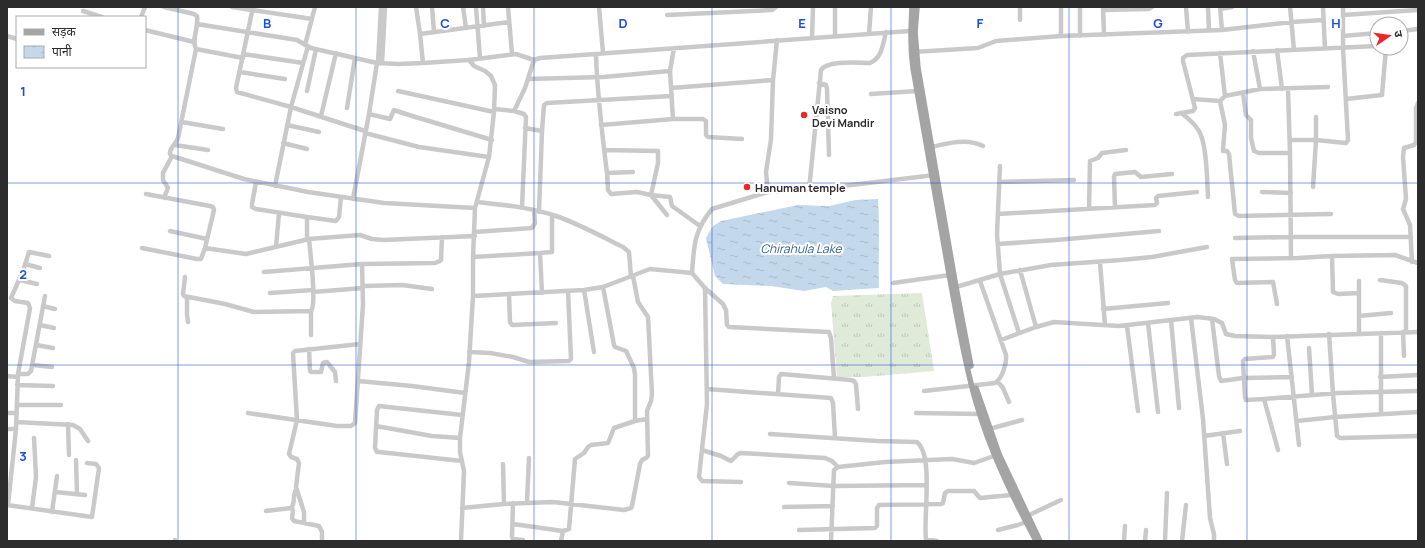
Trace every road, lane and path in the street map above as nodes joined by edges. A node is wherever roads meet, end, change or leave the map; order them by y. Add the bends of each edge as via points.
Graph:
1 (164, 7) edge
2 (232, 7) edge
3 (315, 7) edge
4 (381, 7) edge
5 (385, 7) edge
6 (416, 7) edge
7 (432, 7) edge
8 (463, 7) edge
9 (476, 7) edge
10 (483, 7) edge
11 (508, 7) edge
12 (599, 7) edge
13 (712, 7) edge
14 (776, 7) edge
15 (813, 7) edge
16 (834, 7) edge
17 (871, 7) edge
18 (912, 7) edge
19 (917, 7) edge
20 (1020, 7) edge
21 (1061, 7) edge
22 (1080, 7) edge
23 (1152, 7) edge
24 (1186, 7) edge
25 (1208, 7) edge
26 (1232, 7) edge
27 (1290, 7) edge
28 (1323, 7) edge
29 (1343, 7) edge
30 (1103, 8) edge
31 (1220, 8) edge
32 (1418, 8) edge
33 (253, 9) edge
34 (83, 11) dead end
35 (712, 13) junction
36 (1418, 13) edge
37 (666, 15) dead end
38 (1343, 15) junction
39 (99, 16) edge
40 (312, 19) junction
41 (1020, 20) dead end
42 (1323, 20) junction
43 (510, 22) junction
44 (1292, 22) junction
45 (197, 24) junction
46 (484, 26) junction
47 (477, 27) junction
48 (466, 28) junction
49 (146, 30) edge
50 (1222, 30) junction
51 (910, 31) junction
52 (1209, 31) junction
53 (434, 32) junction
54 (886, 32) junction
55 (1188, 32) junction
56 (248, 33) junction
57 (420, 34) junction
58 (868, 34) junction
59 (1369, 34) edge
60 (1104, 35) junction
61 (835, 36) junction
62 (1061, 36) junction
63 (1080, 36) junction
64 (1343, 36) junction
65 (812, 38) junction
66 (777, 40) junction
67 (194, 42) junction
68 (306, 46) junction
69 (1369, 46) edge
70 (674, 48) junction
71 (1343, 48) junction
72 (196, 49) junction
73 (316, 49) junction
74 (1325, 49) junction
75 (1277, 50) junction
76 (1294, 50) junction
77 (1253, 51) junction
78 (914, 52) junction
79 (336, 53) junction
80 (603, 53) junction
81 (1220, 53) junction
82 (512, 54) junction
83 (596, 54) junction
84 (243, 56) junction
85 (1385, 56) edge
86 (355, 58) junction
87 (480, 58) junction
88 (470, 60) junction
89 (534, 60) junction
90 (303, 63) junction
91 (379, 63) junction
92 (423, 63) junction
93 (670, 71) junction
94 (240, 72) junction
95 (596, 77) junction
96 (285, 79) dead end
97 (528, 79) junction
98 (773, 80) junction
99 (819, 83) junction
100 (1328, 87) dead end
101 (671, 88) junction
102 (1282, 89) junction
103 (1288, 89) junction
104 (1260, 90) junction
105 (398, 91) dead end
106 (917, 91) junction
107 (307, 92) dead end
108 (1243, 93) junction
109 (871, 94) dead end
110 (672, 96) junction
111 (1225, 96) junction
112 (1193, 99) junction
113 (1346, 99) junction
114 (598, 100) junction
115 (1220, 101) junction
116 (1418, 103) edge
117 (291, 107) junction
118 (347, 108) dead end
119 (494, 111) junction
120 (514, 111) junction
121 (369, 114) junction
122 (321, 116) junction
123 (1316, 117) dead end
124 (673, 119) junction
125 (182, 122) junction
126 (287, 125) junction
127 (601, 125) junction
128 (525, 128) junction
129 (223, 129) dead end
130 (542, 131) junction
131 (320, 132) dead end
132 (365, 132) junction
133 (742, 139) dead end
134 (492, 140) junction
135 (1290, 140) junction
136 (1316, 140) junction
137 (283, 143) junction
138 (175, 145) junction
139 (983, 146) dead end
140 (932, 147) junction
141 (307, 148) dead end
142 (208, 150) dead end
143 (604, 150) junction
144 (1126, 150) dead end
145 (1290, 153) junction
146 (829, 155) dead end
147 (172, 156) junction
148 (489, 157) junction
149 (1000, 166) dead end
150 (633, 172) dead end
151 (607, 173) junction
152 (1172, 174) dead end
153 (934, 175) junction
154 (1074, 180) dead end
155 (256, 182) junction
156 (999, 182) junction
157 (275, 186) junction
158 (1313, 186) dead end
159 (809, 190) junction
160 (768, 192) junction
161 (1197, 192) dead end
162 (1262, 192) dead end
163 (1291, 193) junction
164 (146, 194) dead end
165 (651, 195) junction
166 (341, 197) junction
167 (1208, 197) dead end
168 (164, 198) junction
169 (353, 199) junction
170 (477, 202) junction
171 (522, 207) junction
172 (1115, 207) junction
173 (476, 208) junction
174 (1089, 209) junction
175 (534, 210) junction
176 (539, 212) junction
177 (279, 213) junction
178 (998, 214) junction
179 (1331, 214) dead end
180 (552, 215) junction
181 (667, 215) dead end
182 (1291, 215) junction
183 (307, 218) junction
184 (700, 226) junction
185 (170, 231) dead end
186 (1158, 231) dead end
187 (474, 234) junction
188 (1291, 236) junction
189 (442, 237) junction
190 (1411, 237) junction
191 (1235, 238) dead end
192 (208, 239) junction
193 (308, 239) junction
194 (998, 244) junction
195 (276, 247) junction
196 (1207, 247) dead end
197 (142, 248) dead end
198 (205, 248) junction
199 (540, 254) junction
200 (49, 256) dead end
201 (1332, 256) junction
202 (473, 257) junction
203 (1291, 258) junction
204 (1100, 262) junction
205 (1412, 262) junction
206 (1418, 263) edge
207 (25, 264) junction
208 (362, 264) junction
209 (40, 268) dead end
210 (312, 268) junction
211 (1020, 270) junction
212 (264, 272) dead end
213 (692, 273) junction
214 (1000, 274) junction
215 (950, 275) junction
216 (632, 276) junction
217 (185, 277) dead end
218 (20, 280) junction
219 (1380, 280) dead end
220 (980, 281) junction
221 (1359, 281) dead end
222 (36, 284) dead end
223 (893, 284) dead end
224 (363, 287) junction
225 (603, 287) junction
226 (956, 287) junction
227 (705, 288) junction
228 (432, 289) dead end
229 (584, 290) junction
230 (313, 291) junction
231 (270, 292) dead end
232 (568, 292) junction
233 (542, 293) junction
234 (1359, 293) junction
235 (509, 294) junction
236 (45, 296) dead end
237 (473, 296) junction
238 (188, 297) junction
239 (1168, 303) dead end
240 (1277, 304) dead end
241 (43, 306) junction
242 (55, 309) dead end
243 (1103, 309) junction
244 (311, 311) junction
245 (1391, 314) dead end
246 (1359, 316) junction
247 (1191, 318) junction
248 (1212, 319) junction
249 (1171, 320) junction
250 (188, 322) dead end
251 (556, 323) dead end
252 (1148, 323) junction
253 (40, 325) junction
254 (1105, 325) junction
255 (1127, 326) junction
256 (1036, 327) junction
257 (54, 328) dead end
258 (1404, 332) junction
259 (1418, 332) edge
260 (1019, 333) junction
261 (1359, 333) junction
262 (1381, 333) junction
263 (1329, 334) junction
264 (311, 335) dead end
265 (1287, 336) junction
266 (1273, 337) junction
267 (1001, 340) junction
268 (360, 344) junction
269 (36, 345) junction
270 (53, 348) dead end
271 (1309, 348) dead end
272 (309, 349) junction
273 (469, 352) junction
274 (594, 352) dead end
275 (1404, 356) dead end
276 (33, 365) junction
277 (52, 367) dead end
278 (18, 375) junction
279 (1418, 375) edge
280 (7, 376) edge
281 (1292, 377) junction
282 (1380, 377) junction
283 (834, 378) junction
284 (1243, 378) junction
285 (336, 381) dead end
286 (358, 381) junction
287 (998, 382) junction
288 (17, 385) junction
289 (53, 386) dead end
290 (974, 386) junction
291 (707, 389) junction
292 (924, 390) dead end
293 (1418, 391) edge
294 (1380, 392) junction
295 (465, 394) junction
296 (778, 394) junction
297 (1333, 394) junction
298 (1312, 395) junction
299 (1294, 397) junction
300 (1264, 399) junction
301 (1009, 402) dead end
302 (17, 405) junction
303 (61, 405) dead end
304 (1179, 408) dead end
305 (858, 409) dead end
306 (1138, 411) dead end
307 (7, 412) edge
308 (1158, 412) dead end
309 (1418, 412) edge
310 (17, 413) junction
311 (248, 413) dead end
312 (916, 413) dead end
313 (980, 414) junction
314 (1381, 414) junction
315 (462, 415) junction
316 (1335, 417) junction
317 (647, 419) junction
318 (297, 420) junction
319 (1022, 420) dead end
320 (1297, 420) junction
321 (635, 421) junction
322 (16, 422) junction
323 (68, 424) junction
324 (376, 426) junction
325 (7, 429) edge
326 (989, 429) junction
327 (16, 430) junction
328 (1240, 431) dead end
329 (1222, 433) junction
330 (770, 434) dead end
331 (1204, 436) junction
332 (1418, 436) edge
333 (34, 438) dead end
334 (460, 438) junction
335 (835, 438) junction
336 (88, 441) dead end
337 (1299, 445) dead end
338 (702, 450) junction
339 (1278, 450) dead end
340 (69, 455) dead end
341 (994, 456) junction
342 (529, 458) dead end
343 (76, 460) dead end
344 (462, 461) junction
345 (925, 461) junction
346 (88, 463) dead end
347 (503, 464) dead end
348 (1227, 464) dead end
349 (838, 467) junction
350 (57, 476) dead end
351 (741, 482) dead end
352 (789, 483) dead end
353 (927, 485) junction
354 (834, 486) junction
355 (296, 490) junction
356 (55, 492) junction
357 (1167, 493) dead end
358 (77, 494) junction
359 (1011, 494) junction
360 (85, 495) dead end
361 (1061, 500) dead end
362 (527, 502) junction
363 (513, 503) junction
364 (504, 504) junction
365 (571, 504) junction
366 (8, 505) edge
367 (926, 505) junction
368 (1186, 505) dead end
369 (833, 506) junction
370 (784, 507) dead end
371 (32, 508) junction
372 (292, 508) junction
373 (462, 508) junction
374 (266, 511) dead end
375 (52, 512) junction
376 (1026, 519) junction
377 (304, 522) junction
378 (513, 524) junction
379 (1125, 526) dead end
380 (832, 529) junction
381 (799, 530) dead end
382 (998, 530) dead end
383 (1146, 530) dead end
384 (563, 531) junction
385 (523, 540) dead end
386 (322, 541) edge
387 (461, 541) edge
388 (561, 541) edge
389 (831, 541) edge
390 (937, 541) edge
391 (1036, 541) edge
392 (1040, 541) edge
393 (1124, 541) edge
394 (1146, 541) edge
395 (1165, 541) edge
396 (1182, 541) edge
397 (1214, 541) edge

1 - 45 street via 194,14
2 - 33 street
3 - 40 street
4 - 91 street
5 - 91 street
6 - 57 street
7 - 53 street
8 - 48 street
9 - 47 street
10 - 46 street
11 - 43 street
12 - 80 street
13 - 35 street
14 - 35 street via 772,10
15 - 65 street
16 - 61 street
17 - 58 street
18 - 51 main road
19 - 78 main road
20 - 41 street
21 - 62 street
22 - 63 street
23 - 30 street
24 - 55 street
25 - 52 street
26 - 31 street
27 - 44 street
28 - 42 street
29 - 38 street
30 - 60 street
31 - 50 street
32 - 36 street
32 - 38 street
33 - 40 street
33 - 56 street
34 - 39 street
35 - 37 street
38 - 64 street
40 - 68 street
42 - 44 street
42 - 74 street
43 - 46 street
43 - 82 street
44 - 50 street
44 - 76 street
45 - 56 street
45 - 67 street
46 - 47 street
47 - 48 street
47 - 87 street
48 - 53 street
49 - 67 street
50 - 52 street
51 - 54 street
51 - 78 main road
52 - 55 street
53 - 57 street
54 - 58 street
54 - 99 street via 878,58 870,63 823,66
55 - 60 street
56 - 68 street via 294,40
56 - 84 street
57 - 92 street
58 - 61 street
59 - 64 street
60 - 63 street
61 - 65 street
62 - 63 street
62 - 78 street via 996,41 978,48
64 - 71 street
65 - 66 street
66 - 70 street
66 - 98 street
67 - 72 street
68 - 73 street
68 - 90 street
69 - 71 street
70 - 80 street
70 - 93 street
71 - 74 street
71 - 113 street
72 - 84 street
72 - 125 street
73 - 79 street
73 - 107 street
74 - 76 street
75 - 76 street
75 - 77 street
75 - 102 street
77 - 81 street
77 - 104 street
78 - 106 main road
78 - 140 main road
79 - 86 street
79 - 122 street
80 - 83 street
81 - 111 street
81 - 112 street via 1187,55 1183,58
82 - 87 street
82 - 89 street
83 - 89 street
83 - 95 street
84 - 90 street
84 - 94 street
85 - 113 street via 1382,95
86 - 91 street
86 - 118 street
87 - 88 street
88 - 92 street
88 - 119 street via 493,80
89 - 97 street
90 - 117 street
91 - 92 street
91 - 121 street
93 - 95 street
93 - 101 street
94 - 96 street
94 - 117 street via 236,88 238,93
95 - 97 street
95 - 114 street
97 - 120 street
98 - 101 street
98 - 160 street via 771,139 766,172
99 - 146 street via 826,85 827,89
99 - 159 street
100 - 103 street
101 - 110 street
102 - 103 street
102 - 104 street
103 - 135 street
104 - 108 street
105 - 119 street
106 - 109 street
106 - 153 main road
108 - 111 street
108 - 145 street via 1246,114 1251,120 1254,152
110 - 114 street
110 - 124 street
111 - 115 street
112 - 115 street
112 - 167 street via 1194,110 1178,114 1196,126 1200,133 1207,170
113 - 136 street via 1348,142
114 - 127 street
114 - 130 street via 545,104
115 - 182 street via 1225,125 1223,151 1230,154 1235,214
116 - 190 street via 1416,142 1404,148 1403,157 1406,199 1403,209
117 - 122 street
117 - 126 street
119 - 120 street
119 - 134 street
120 - 128 street via 525,115
121 - 132 street
121 - 134 street via 390,119 394,110 397,110
122 - 132 street
123 - 136 street
124 - 127 street
124 - 133 street via 704,119 708,137
125 - 129 street
125 - 138 street
126 - 131 street
126 - 137 street
127 - 143 street
128 - 130 street
128 - 171 street
130 - 176 street
132 - 148 street via 419,147
132 - 169 street
134 - 148 street
135 - 136 street
135 - 145 street
136 - 158 street
137 - 141 street
137 - 157 street
138 - 142 street
138 - 147 street via 170,150
139 - 140 street via 978,143 958,142
140 - 153 main road
143 - 151 street
143 - 165 street via 658,151
144 - 174 street via 1102,153 1090,161
145 - 163 street
147 - 155 street
147 - 168 street via 163,173 163,180 168,188
148 - 170 street
149 - 156 street
150 - 151 street
151 - 165 street via 608,190 611,194 637,192
152 - 172 street via 1141,177 1135,172 1115,174
153 - 159 street
153 - 215 main road
153 - 226 main road
154 - 156 street
155 - 157 street
155 - 177 street via 252,207
156 - 178 street
157 - 166 street
159 - 160 street
160 - 184 street via 712,209
161 - 172 street via 1158,196 1155,205
162 - 163 street
163 - 182 street
164 - 168 street
165 - 181 street
165 - 184 street via 670,197 672,206
166 - 169 street
166 - 183 street via 338,219 333,221
168 - 192 street via 213,207
169 - 173 street
170 - 171 street
170 - 173 street
171 - 175 street
172 - 174 street
173 - 187 street
174 - 178 street
175 - 176 street
175 - 187 street via 535,223 532,228
176 - 180 street
177 - 183 street
177 - 195 street
178 - 194 street
179 - 182 street
180 - 199 street via 552,252
180 - 216 street via 623,247 629,252
182 - 188 street
183 - 193 street
184 - 213 street via 694,243
185 - 192 street
186 - 194 street
187 - 189 street
187 - 202 street
188 - 190 street
188 - 191 street
188 - 203 street
189 - 193 street via 379,240 360,235
189 - 208 street via 440,260 437,262
190 - 205 street
192 - 198 street
193 - 195 street
193 - 210 street
194 - 214 street
195 - 198 street via 246,254
196 - 204 street via 1152,257
197 - 198 street via 199,259
199 - 202 street
199 - 233 street
200 - 207 street via 29,252
201 - 203 street
201 - 205 street via 1395,255
201 - 234 street via 1333,292
202 - 237 street
203 - 240 street via 1234,258 1231,261 1237,283 1273,282
204 - 211 street
204 - 243 street
205 - 206 street
207 - 209 street
207 - 218 street
208 - 210 street
208 - 224 street
210 - 212 street
210 - 230 street
211 - 214 street
211 - 256 street
213 - 216 street via 650,269
213 - 227 street
214 - 220 street
214 - 260 street
215 - 223 street
215 - 290 main road
216 - 225 street
216 - 317 street via 638,302 647,313 649,324 652,394
217 - 238 street via 183,295
218 - 222 street
218 - 278 street via 11,298 28,303 30,308
219 - 258 street via 1402,283 1406,286
220 - 226 street
220 - 267 street
221 - 234 street
224 - 228 street via 402,285
224 - 230 street
224 - 268 street
225 - 229 street
225 - 321 street via 614,345 626,352 634,368
226 - 290 main road
227 - 283 street via 723,304 729,327 829,332
227 - 291 street
229 - 232 street
229 - 274 street
230 - 231 street
230 - 244 street via 314,308
232 - 233 street
232 - 273 street via 571,359 568,362 529,362 490,353
233 - 235 street
234 - 246 street
235 - 237 street
235 - 251 street via 512,325
236 - 241 street
237 - 273 street
238 - 244 street via 254,312
238 - 250 street
239 - 243 street
241 - 242 street
241 - 253 street
243 - 254 street
244 - 264 street
245 - 246 street
246 - 261 street
247 - 248 street
247 - 249 street
247 - 331 street
248 - 266 street via 1222,323 1228,335
248 - 284 street via 1221,380
249 - 252 street
249 - 304 street
252 - 255 street
252 - 308 street
253 - 257 street
253 - 269 street
254 - 255 street
254 - 256 street via 1061,322
255 - 306 street
256 - 260 street
258 - 259 street
258 - 262 street
258 - 275 street
260 - 267 street
261 - 262 street
261 - 263 street
262 - 282 street
263 - 265 street
263 - 297 street
265 - 266 street
265 - 281 street
266 - 284 street via 1274,356 1243,360
267 - 287 street via 1007,358
268 - 272 street
268 - 286 street
269 - 270 street
269 - 276 street
271 - 298 street
272 - 285 street via 310,371 321,372 324,363 327,362 334,372
272 - 318 street via 293,353
273 - 295 street
276 - 277 street
276 - 278 street via 30,373
278 - 280 street
278 - 288 street
279 - 282 street
281 - 284 street
281 - 299 street
282 - 294 street
283 - 296 street via 781,374
283 - 305 street via 855,382
284 - 300 street via 1246,400
286 - 295 street
286 - 318 street via 356,420 353,425 336,426
287 - 290 street
287 - 301 street
288 - 289 street
288 - 302 street
290 - 292 street
290 - 313 main road
290 - 326 main road
291 - 296 street
291 - 338 street
293 - 294 street
294 - 297 street
294 - 314 street
295 - 315 street
296 - 335 street via 830,398 834,403
297 - 298 street
297 - 316 street
298 - 299 street
299 - 300 street
299 - 320 street
300 - 339 street
302 - 303 street
302 - 310 street
307 - 310 street
309 - 314 street
310 - 322 street
311 - 318 street
312 - 313 street
313 - 341 main road
314 - 316 street
315 - 324 street via 379,406
315 - 334 street
316 - 320 street
316 - 332 street via 1336,434 1340,438
317 - 321 street
317 - 365 street via 648,456 641,462 631,508 624,510
318 - 355 street via 289,454 299,462
319 - 326 street
320 - 337 street
321 - 365 street via 614,428 608,443 591,445 575,459
322 - 323 street
322 - 327 street
323 - 336 street via 77,427
323 - 340 street
324 - 334 street
324 - 344 street via 375,448 379,452
325 - 327 street
326 - 376 main road
327 - 366 street
328 - 329 street
329 - 331 street
329 - 348 street
330 - 335 street
331 - 397 street
333 - 371 street via 36,477
334 - 344 street
335 - 345 street via 917,442 922,448
338 - 349 street via 731,461 741,453 825,458
338 - 351 street via 700,480
341 - 345 street via 974,463 952,459
341 - 359 main road
342 - 362 street
343 - 358 street
344 - 373 street
345 - 349 street
345 - 353 street
346 - 375 street via 96,464 99,468 92,517
347 - 364 street
349 - 354 street via 834,470
350 - 356 street
352 - 354 street
353 - 354 street
353 - 367 street
354 - 369 street
355 - 372 street
355 - 377 street via 304,512
356 - 358 street
356 - 375 street
357 - 395 street
358 - 360 street
359 - 367 street via 980,498 974,491 948,491 943,503
359 - 376 main road
361 - 376 street
362 - 363 street
362 - 365 street
363 - 364 street
363 - 378 street
364 - 373 street
365 - 384 street via 570,528
366 - 371 street
367 - 380 street via 879,505 875,528
367 - 390 street via 926,539
368 - 396 street
369 - 370 street
369 - 380 street
371 - 375 street
372 - 374 street
372 - 377 street via 293,520
373 - 387 street
376 - 382 street via 1018,525
376 - 391 main road
376 - 392 main road
377 - 386 street via 319,526
378 - 384 street
378 - 385 street via 512,537
379 - 393 street
380 - 381 street
380 - 389 street
383 - 394 street
384 - 388 street

